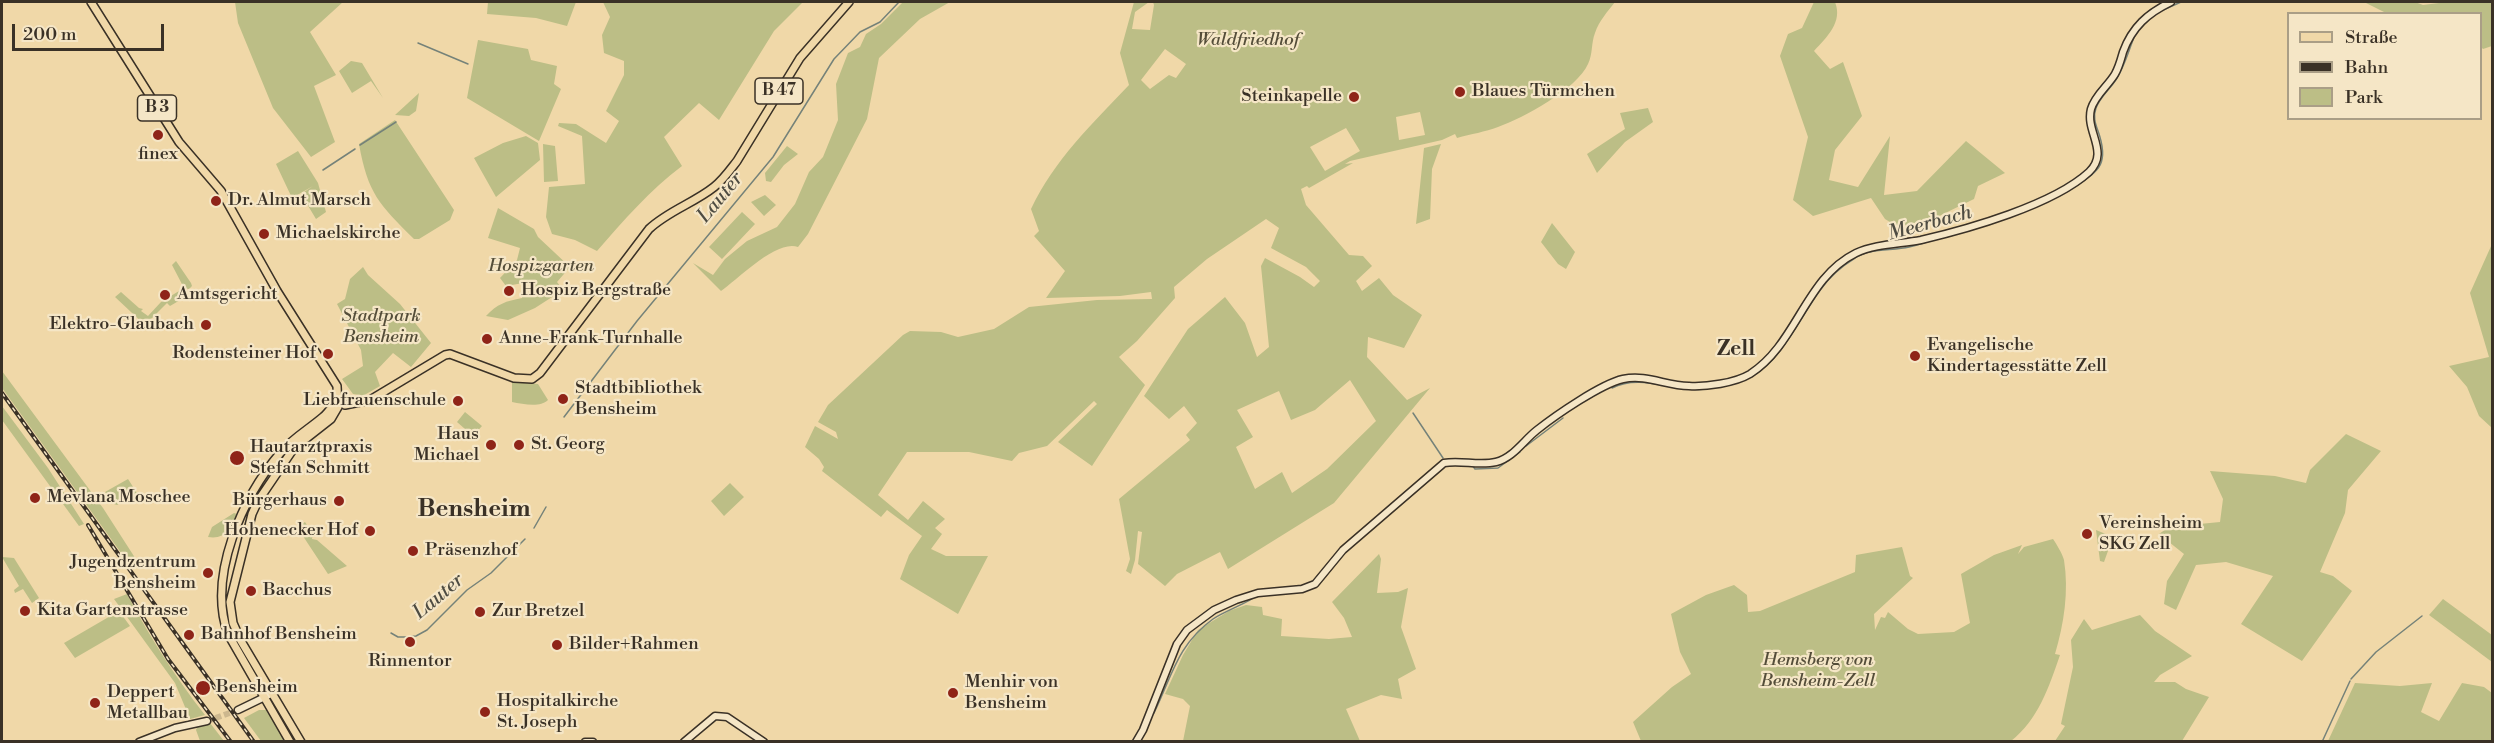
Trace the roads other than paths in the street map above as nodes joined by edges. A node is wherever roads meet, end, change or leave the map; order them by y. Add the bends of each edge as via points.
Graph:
1 (91, 2) edge
2 (849, 2) edge
3 (2171, 2) edge
4 (338, 399) junction
5 (356, 404) junction
6 (331, 419) junction
7 (273, 693) junction
8 (265, 697) junction
9 (238, 710) tunnel mouth
10 (207, 721) tunnel mouth
11 (139, 741) edge
12 (290, 741) edge
13 (302, 741) edge
14 (585, 741) edge
15 (593, 741) edge
16 (684, 741) edge
17 (764, 741) edge
18 (1136, 741) edge

1 - 4 main road, B 3 via 179,142 221,191 277,291 335,380
2 - 5 main road, B 47 via 800,58 725,176 716,186 649,229 540,373 532,379 514,378 461,357 445,355 370,400
3 - 18 street via 2140,22 2115,74 2094,103 2091,118 2098,153 2093,167 2084,176 2043,200 1998,217 1850,256 1813,292 1784,342 1749,374 1689,387 1644,377 1619,380 1553,419 1497,462 1444,464 1343,550 1315,584 1236,600 1187,630 1177,644
4 - 5 main road
4 - 6 main road
4 - 8 main road via 324,416 279,453 247,501 222,585 227,631
5 - 6 main road, B 47
6 - 7 main road via 294,448 255,507 231,593 234,626
7 - 8 street
7 - 13 main road
8 - 9 street
8 - 12 main road
10 - 11 street
14 - 15 street
16 - 17 street via 716,716 727,717

